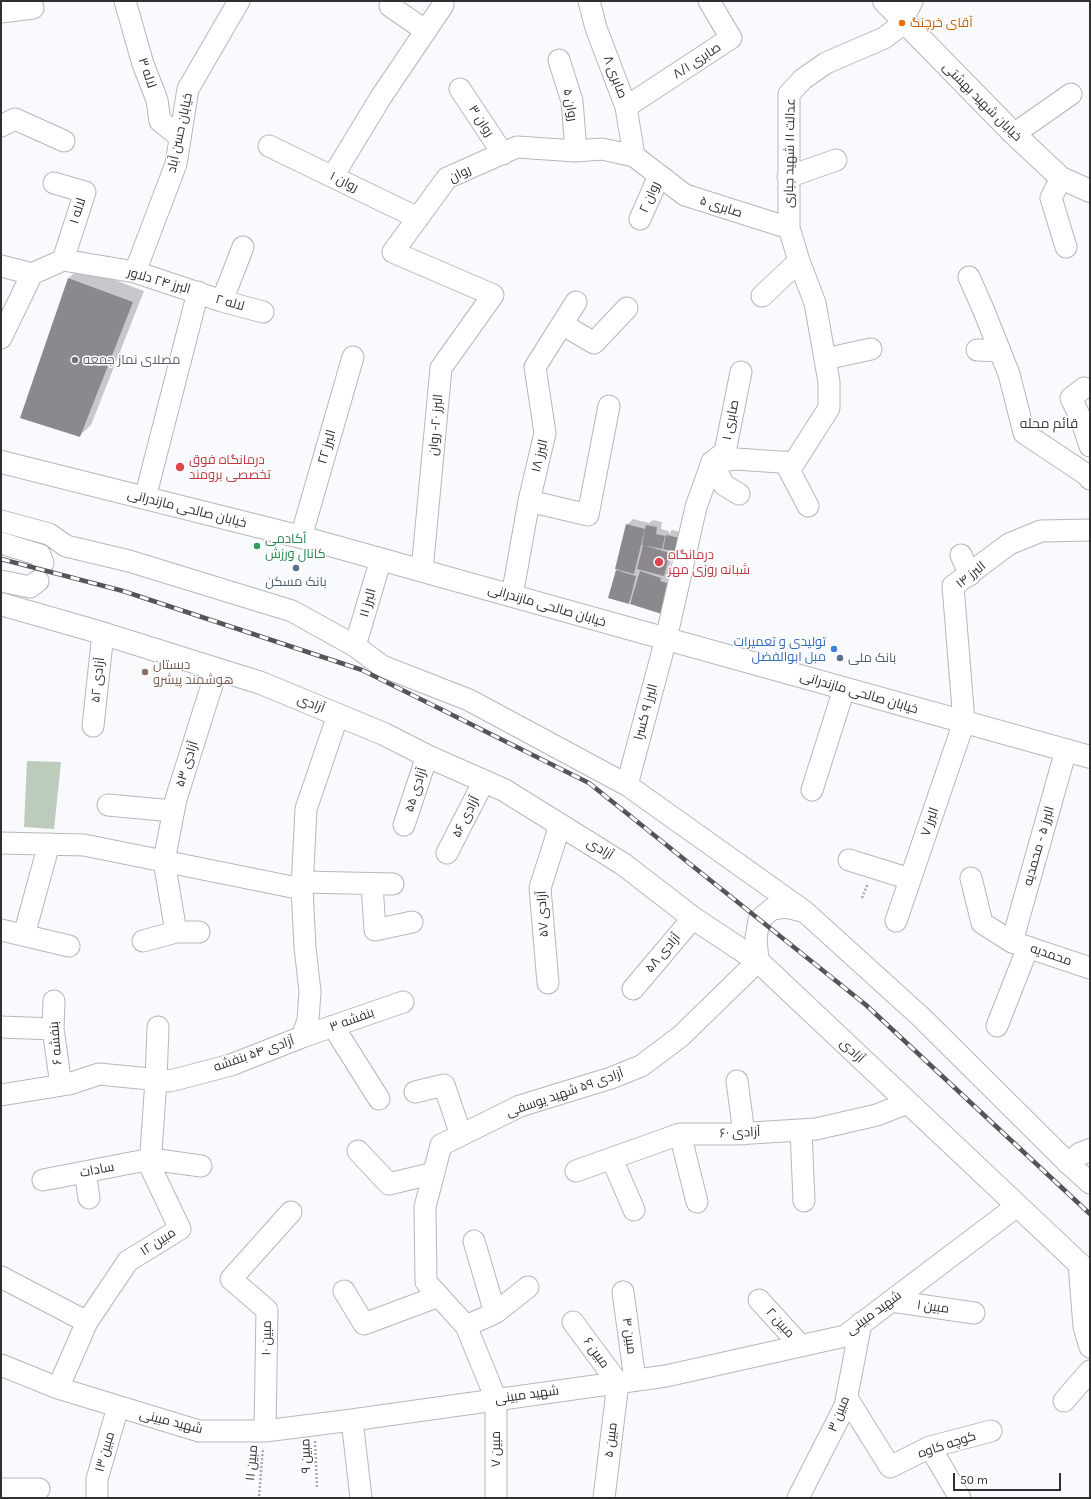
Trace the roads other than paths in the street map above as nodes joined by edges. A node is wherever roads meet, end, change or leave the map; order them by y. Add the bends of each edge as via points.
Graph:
1 (125, 1) edge
2 (239, 1) edge
3 (589, 1) edge
4 (708, 1) edge
5 (884, 1) edge
6 (912, 1) edge
7 (443, 5) dead end
8 (390, 6) dead end
9 (33, 8) dead end
10 (1, 12) edge
11 (903, 22) junction
12 (426, 31) junction
13 (560, 60) dead end
14 (460, 89) dead end
15 (1071, 94) dead end
16 (626, 107) junction
17 (1, 126) edge
18 (1014, 134) junction
19 (180, 137) junction
20 (64, 140) dead end
21 (269, 146) dead end
22 (576, 151) junction
23 (503, 154) junction
24 (634, 156) junction
25 (836, 160) dead end
26 (333, 176) junction
27 (659, 176) junction
28 (788, 177) junction
29 (1060, 178) junction
30 (54, 183) dead end
31 (1090, 191) edge
32 (418, 218) junction
33 (640, 219) dead end
34 (789, 228) junction
35 (243, 247) dead end
36 (1066, 247) dead end
37 (63, 260) junction
38 (799, 261) junction
39 (1, 266) edge
40 (135, 272) junction
41 (32, 274) junction
42 (969, 277) dead end
43 (198, 292) junction
44 (494, 295) joint
45 (762, 296) dead end
46 (222, 301) junction
47 (576, 302) dead end
48 (627, 308) dead end
49 (263, 312) dead end
50 (562, 324) junction
51 (1, 338) edge
52 (871, 349) dead end
53 (977, 350) dead end
54 (1000, 351) junction
55 (353, 357) dead end
56 (825, 359) junction
57 (741, 372) dead end
58 (1084, 388) dead end
59 (609, 406) dead end
60 (1090, 446) edge
61 (1090, 455) edge
62 (1, 462) edge
63 (712, 462) junction
64 (785, 462) junction
65 (1088, 477) edge
66 (740, 494) dead end
67 (145, 498) junction
68 (529, 501) junction
69 (808, 506) dead end
70 (1, 521) edge
71 (1090, 530) edge
72 (301, 537) junction
73 (1, 543) edge
74 (961, 555) dead end
75 (381, 560) junction
76 (422, 571) junction
77 (970, 574) junction
78 (1, 581) edge
79 (512, 596) junction
80 (1, 604) edge
81 (103, 633) junction
82 (666, 639) junction
83 (356, 646) junction
84 (217, 669) junction
85 (844, 689) junction
86 (338, 715) junction
87 (964, 722) junction
88 (93, 726) dead end
89 (1066, 750) junction
90 (427, 756) junction
91 (1090, 757) edge
92 (484, 781) junction
93 (627, 785) junction
94 (812, 790) dead end
95 (108, 805) dead end
96 (174, 811) junction
97 (560, 824) junction
98 (404, 825) dead end
99 (1, 843) edge
100 (49, 844) junction
101 (447, 853) dead end
102 (849, 860) dead end
103 (164, 861) junction
104 (971, 878) dead end
105 (910, 880) junction
106 (302, 885) junction
107 (804, 911) junction
108 (694, 918) junction
109 (412, 922) dead end
110 (896, 922) dead end
111 (1, 930) edge
112 (176, 932) junction
113 (199, 932) dead end
114 (24, 935) junction
115 (143, 941) dead end
116 (1020, 945) junction
117 (69, 946) dead end
118 (758, 961) junction
119 (1090, 968) edge
120 (548, 983) dead end
121 (633, 989) dead end
122 (54, 1001) dead end
123 (403, 1002) dead end
124 (333, 1026) junction
125 (997, 1026) dead end
126 (1, 1027) edge
127 (158, 1027) dead end
128 (53, 1029) junction
129 (302, 1038) junction
130 (156, 1080) junction
131 (737, 1081) dead end
132 (61, 1085) junction
133 (415, 1092) dead end
134 (1, 1095) edge
135 (379, 1099) dead end
136 (907, 1103) junction
137 (801, 1130) junction
138 (680, 1134) junction
139 (744, 1134) junction
140 (461, 1135) junction
141 (1090, 1150) edge
142 (358, 1151) dead end
143 (151, 1159) junction
144 (612, 1159) junction
145 (1068, 1163) junction
146 (202, 1166) dead end
147 (576, 1171) dead end
148 (85, 1172) junction
149 (434, 1173) junction
150 (43, 1180) dead end
151 (1090, 1183) edge
152 (89, 1198) dead end
153 (804, 1201) dead end
154 (697, 1202) dead end
155 (1017, 1206) junction
156 (634, 1210) dead end
157 (291, 1212) dead end
158 (474, 1241) dead end
159 (1084, 1269) edge
160 (1, 1277) edge
161 (528, 1287) dead end
162 (344, 1291) dead end
163 (623, 1292) dead end
164 (439, 1296) junction
165 (759, 1300) dead end
166 (891, 1301) junction
167 (495, 1313) junction
168 (974, 1313) dead end
169 (87, 1322) junction
170 (573, 1322) dead end
171 (861, 1323) junction
172 (466, 1326) junction
173 (801, 1346) junction
174 (1090, 1347) edge
175 (1, 1366) edge
176 (1090, 1371) edge
177 (627, 1382) junction
178 (58, 1388) junction
179 (847, 1398) junction
180 (496, 1400) junction
181 (1064, 1401) dead end
182 (118, 1407) junction
183 (352, 1420) junction
184 (265, 1431) junction
185 (991, 1431) dead end
186 (930, 1447) junction
187 (1, 1489) edge
188 (39, 1489) dead end
189 (97, 1498) edge
190 (361, 1498) edge
191 (496, 1498) edge
192 (604, 1498) edge
193 (798, 1498) edge
194 (960, 1498) edge

1 - 19 street, لاله ۳ via 156,100 160,121
2 - 19 street, خیابان حسن آباد via 188,89
3 - 16 street, صابری ۸ via 596,28
4 - 16 street, صابری ۸/۱ via 732,38
5 - 11 main road, خیابان شهید بهشتی
6 - 11 street
7 - 12 street
8 - 12 street
9 - 10 street
11 - 18 main road, خیابان شهید بهشتی
11 - 28 street, عدالت ۱۱ شهید جباری via 884,38 826,63 803,79 789,94
12 - 26 street via 381,97
13 - 22 street, روان ۵ via 572,101
14 - 23 street, روان ۳
15 - 18 street
16 - 24 street, صابری ۸
17 - 20 street via 15,119
18 - 29 main road, خیابان شهید بهشتی
19 - 40 street, خیابان حسن آباد via 176,164
21 - 26 street, روان ۱
22 - 23 street, روان via 517,147
22 - 24 street, روان via 602,149
23 - 32 street, روان via 447,178
24 - 27 street, روان
25 - 28 street
26 - 32 street, روان ۱
27 - 33 street, روان ۲
27 - 34 street, صابری ۵ via 685,195
28 - 34 street, عدالت ۱۱ شهید جباری
29 - 31 main road, خیابان شهید بهشتی
29 - 36 street via 1051,198
30 - 37 street, لاله ۱ via 85,192
32 - 44 street, روان via 393,252
34 - 38 street, عدالت ۱۱ شهید جباری
35 - 46 street
37 - 40 street, البرز ۲۴ دلاور
37 - 41 street
38 - 45 street
38 - 56 street, عدالت ۱۱ شهید جباری via 815,303
39 - 41 street
40 - 43 street, البرز ۲۴ دلاور
41 - 51 street
42 - 54 street
43 - 46 street, لاله ۲
43 - 67 street, البرز ۲۴ دلاور
44 - 76 street, البرز ۲۰- روان via 442,368
46 - 49 street, لاله ۲
47 - 50 street, البرز ۱۸
48 - 50 street via 594,343
50 - 68 street, البرز ۱۸ via 535,367 545,433
52 - 56 street
53 - 54 street
54 - 65 street via 1009,374 1024,433
55 - 72 street, البرز ۲۲
56 - 64 street, عدالت ۱۱ شهید جباری via 829,382 829,408 794,463
57 - 63 street, صابری ۱ via 725,452
58 - 60 street via 1071,398
59 - 68 street via 588,515
61 - 65 street
62 - 67 main road, خیابان صالحی مازندرانی
63 - 64 street via 736,459
63 - 66 street via 724,485
63 - 82 street, البرز ۹ کسرا via 696,507
64 - 69 street
67 - 72 main road, خیابان صالحی مازندرانی
68 - 79 street, البرز ۱۸
70 - 83 street via 49,534 66,546 129,561 292,611
71 - 77 street, البرز ۱۴ via 1041,531 1009,544
72 - 75 main road, خیابان صالحی مازندرانی
73 - 78 street via 40,555 40,572 30,587
74 - 77 street
75 - 76 main road, خیابان صالحی مازندرانی
75 - 83 street, البرز ۱۱
76 - 79 main road, خیابان صالحی مازندرانی
77 - 87 street, البرز ۱۴ via 949,586
79 - 82 main road, خیابان صالحی مازندرانی
80 - 81 main road, آزادی
81 - 84 main road, آزادی
81 - 88 street, آزادی ۵۲
82 - 85 main road, خیابان صالحی مازندرانی
82 - 93 street, البرز ۹ کسرا
83 - 93 street via 382,666 469,700
84 - 86 main road, آزادی via 261,683
84 - 96 street, آزادی ۵۳
85 - 87 main road, خیابان صالحی مازندرانی
85 - 94 street
86 - 90 main road, آزادی
86 - 106 street, آزادی ۵۴ بنفشه via 306,809
87 - 89 main road, خیابان صالحی مازندرانی
87 - 105 street, البرز ۷
89 - 91 main road, خیابان صالحی مازندرانی
89 - 116 street, البرز ۵ - محمدیه
90 - 92 main road, آزادی
90 - 98 street, آزادی ۵۵
92 - 97 main road, آزادی via 504,790
92 - 101 street, آزادی ۵۶
93 - 107 street
95 - 96 street
96 - 103 street, آزادی ۵۳
97 - 108 main road, آزادی via 624,864
97 - 120 street, آزادی ۵۷ via 540,888
99 - 100 street
100 - 103 street via 84,845
100 - 114 street
102 - 105 street
103 - 106 street
103 - 112 street
104 - 116 street, محمدیه via 982,923
105 - 110 street, البرز ۷
106 - 109 street via 383,884 374,930
106 - 129 street, آزادی ۵۴ بنفشه via 310,992 308,1020
107 - 118 street via 786,906 772,909 760,920 756,938
107 - 145 street via 921,1017
108 - 118 main road, آزادی
108 - 121 street, آزادی ۵۸
111 - 114 street
112 - 113 street
112 - 115 street
114 - 117 street
116 - 119 street, محمدیه
116 - 125 street, البرز ۵ - محمدیه
118 - 136 main road, آزادی
118 - 140 street, آزادی ۵۹ شهید یوسفی via 681,1036 641,1066 520,1106
122 - 128 street, بنفشه ۶
123 - 124 street, بنفشه ۳
124 - 129 street, بنفشه ۳
124 - 135 street
126 - 128 street
127 - 130 street, مبین ۱۲
128 - 132 street, بنفشه ۶
129 - 130 street, آزادی ۵۴ بنفشه via 231,1064 170,1081
130 - 132 street, آزادی ۵۴ بنفشه via 99,1074
130 - 143 street, مبین ۱۲
131 - 139 street
132 - 134 street, آزادی ۵۴ بنفشه
133 - 140 street via 444,1085
136 - 137 street, آزادی ۶۰ via 877,1115
136 - 155 main road, آزادی
137 - 139 street, آزادی ۶۰
137 - 153 street
138 - 139 street, آزادی ۶۰
138 - 144 street, آزادی ۶۰
138 - 154 street
140 - 149 street, آزادی ۵۹ شهید یوسفی via 441,1145
141 - 145 main road
142 - 149 street via 388,1184
143 - 146 street, سادات
143 - 148 street, سادات
143 - 169 street, مبین ۱۲ via 150,1166 180,1229 128,1261
144 - 147 street, آزادی ۶۰
144 - 156 street
145 - 151 street
148 - 150 street, سادات
148 - 152 street
149 - 164 street, آزادی ۵۹ شهید یوسفی via 425,1207 426,1282
155 - 159 main road, آزادی
155 - 166 street, شهید مبینی
157 - 184 street, مبین ۱۰ via 232,1279 267,1310
158 - 167 street
159 - 174 street via 1084,1327
160 - 169 street
161 - 167 street
162 - 164 street via 364,1324
163 - 177 street, مبین ۴
164 - 172 street, آزادی ۵۹ شهید یوسفی
165 - 173 street, مبین ۲
166 - 168 street, مبین ۱
166 - 171 street, شهید مبینی
167 - 172 street
169 - 178 street, مبین ۱۲
170 - 177 street, مبین ۶
171 - 173 street, شهید مبینی via 845,1336
171 - 179 street, مبین ۳
172 - 180 street, آزادی ۵۹ شهید یوسفی
173 - 177 street, شهید مبینی via 666,1376
175 - 178 street, شهید مبینی
176 - 181 street
177 - 180 street, شهید مبینی
177 - 192 street, مبین ۵
178 - 182 street, شهید مبینی
179 - 186 street, کوچه کاوه via 890,1467
179 - 193 street, مبین ۳
180 - 183 street, شهید مبینی
180 - 191 street, مبین ۷
182 - 184 street, شهید مبینی via 199,1431
182 - 189 street, مبین ۱۳ via 97,1479
183 - 184 street, شهید مبینی
183 - 190 street
185 - 186 street, کوچه کاوه
186 - 194 street
187 - 188 street

